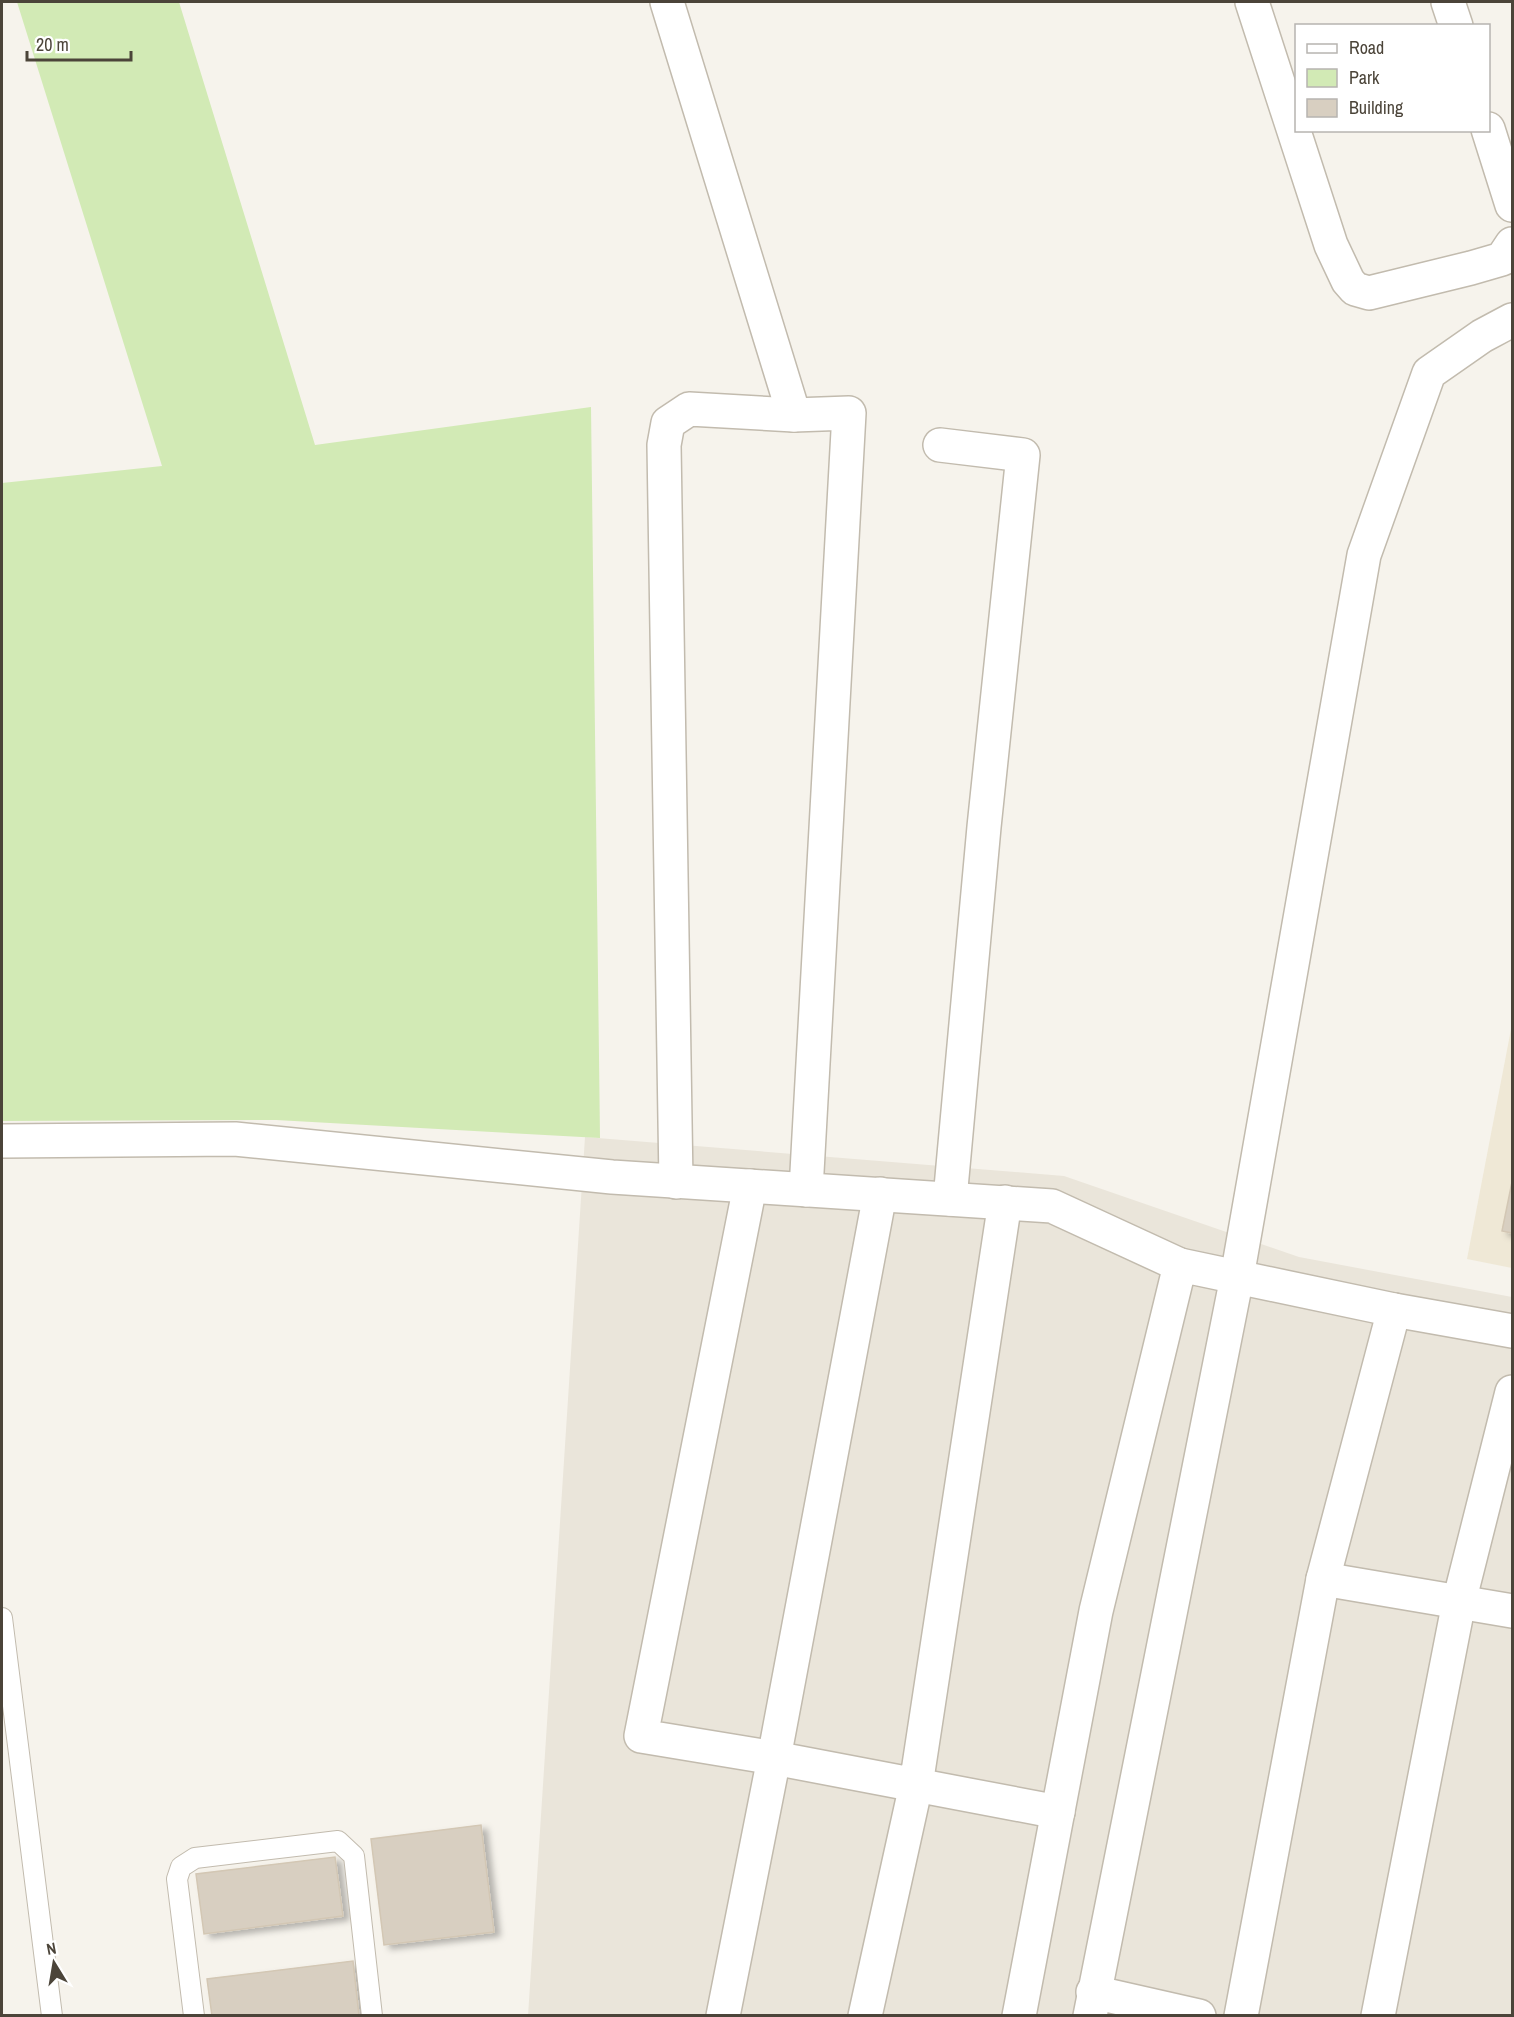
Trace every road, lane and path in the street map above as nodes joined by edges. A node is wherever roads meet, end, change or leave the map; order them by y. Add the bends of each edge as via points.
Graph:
1 (667, 2) edge
2 (1252, 2) edge
3 (1448, 2) edge
4 (1455, 24) edge
5 (1489, 132) edge
6 (1512, 205) edge
7 (1512, 244) edge
8 (1512, 320) edge
9 (794, 414) junction
10 (940, 445) dead end
11 (2, 1141) edge
12 (676, 1182) junction
13 (750, 1186) junction
14 (806, 1190) junction
15 (880, 1194) junction
16 (950, 1199) junction
17 (1005, 1202) junction
18 (1180, 1265) junction
19 (1237, 1277) junction
20 (1394, 1310) junction
21 (1512, 1331) edge
22 (1512, 1392) edge
23 (1323, 1579) junction
24 (1459, 1602) junction
25 (1512, 1611) edge
26 (2, 1618) edge
27 (774, 1758) junction
28 (916, 1785) junction
29 (1058, 1812) junction
30 (1091, 2004) edge
31 (52, 2016) edge
32 (194, 2016) edge
33 (372, 2016) edge
34 (723, 2016) edge
35 (865, 2016) edge
36 (1020, 2016) edge
37 (1199, 2016) edge
38 (1241, 2016) edge
39 (1378, 2016) edge

1 - 9 street
2 - 7 street via 1331,244 1348,281 1356,289 1369,293 1472,268 1502,259
3 - 4 street
5 - 6 street
8 - 19 street via 1429,373 1364,555
9 - 12 street via 689,409 668,423 664,445
9 - 14 street via 849,413
10 - 16 street via 1023,455
11 - 12 street via 235,1139
12 - 13 street
13 - 14 street
13 - 27 street via 641,1736
14 - 15 street
15 - 16 street
15 - 27 street
16 - 17 street
17 - 18 street via 1052,1206
17 - 28 street
18 - 19 street
18 - 29 street via 1096,1611
19 - 20 street
19 - 30 street
20 - 21 street
20 - 23 street
22 - 24 street
23 - 24 street
23 - 38 street
24 - 25 street
24 - 39 street
26 - 31 lane
27 - 28 street
27 - 34 street
28 - 29 street
28 - 35 street
29 - 36 street
30 - 37 street
32 - 33 lane via 177,1879 181,1867 195,1858 338,1841 354,1856

